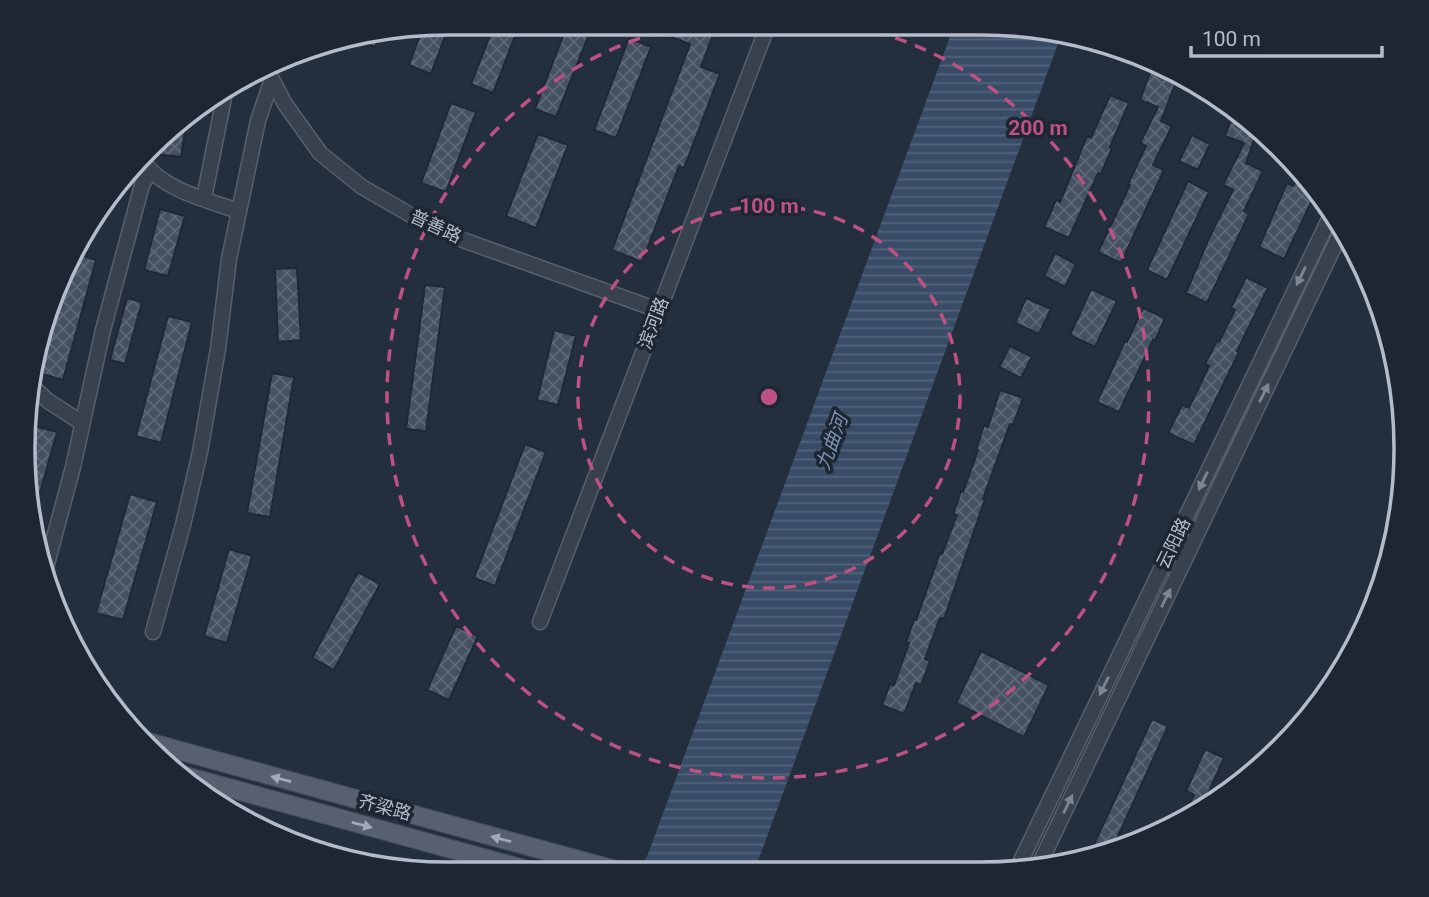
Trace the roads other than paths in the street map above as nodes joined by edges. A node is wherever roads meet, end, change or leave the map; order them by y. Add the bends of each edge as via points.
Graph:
1 (764, 35) edge
2 (270, 76) edge
3 (268, 77) edge
4 (223, 102) edge
5 (146, 166) edge
6 (146, 167) edge
7 (204, 198) junction
8 (238, 211) junction
9 (1327, 223) edge
10 (1340, 245) edge
11 (658, 310) junction
12 (39, 393) edge
13 (82, 423) junction
14 (49, 556) edge
15 (540, 622) dead end
16 (153, 632) dead end
17 (161, 746) edge
18 (202, 781) edge
19 (1043, 857) edge
20 (1022, 859) edge
21 (498, 862) edge
22 (586, 862) edge

1 - 11 street, 滨河路
2 - 11 street, 普善路 via 320,153 362,187 463,240
3 - 8 street
4 - 7 street
5 - 7 street via 162,181
6 - 13 street
7 - 8 street
8 - 16 street via 200,452
9 -> 20 street, 云阳路
19 -> 10 street, 云阳路
11 - 15 street, 滨河路
12 - 13 street
13 - 14 street
22 -> 17 main road, 齐梁路
18 -> 21 main road, 齐梁路

